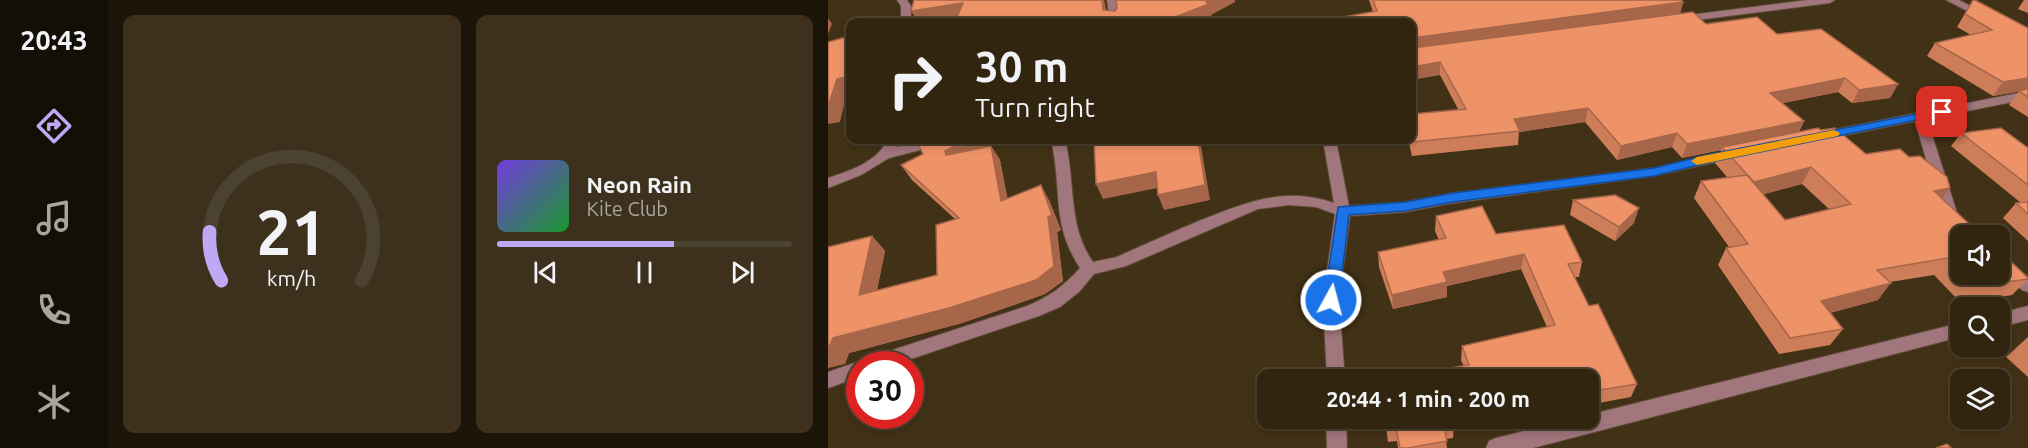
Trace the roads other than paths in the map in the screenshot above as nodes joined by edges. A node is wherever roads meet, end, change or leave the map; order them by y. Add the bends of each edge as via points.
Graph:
1 (903, 0) edge
2 (1112, 0) edge
3 (1830, 0) edge
4 (1952, 0) edge
5 (906, 18) edge
6 (1114, 18) edge
7 (1666, 21) edge
8 (1999, 22) edge
9 (2028, 95) edge
10 (1920, 116) junction
11 (1804, 139) edge
12 (892, 144) edge
13 (928, 144) edge
14 (1059, 144) edge
15 (1330, 144) edge
16 (1746, 151) edge
17 (888, 154) junction
18 (828, 183) edge
19 (1343, 211) junction
20 (1953, 225) edge
21 (1089, 269) junction
22 (2010, 271) edge
23 (2028, 286) edge
24 (2028, 313) edge
25 (2010, 318) edge
26 (1950, 333) edge
27 (913, 351) edge
28 (1335, 369) edge
29 (846, 374) edge
30 (828, 380) edge
31 (1336, 429) edge
32 (1337, 448) edge
33 (1496, 448) edge

1 - 5 street
2 - 6 street
3 - 7 street
4 - 8 street
9 - 10 street
10 - 11 street
10 - 20 street
12 - 17 street
13 - 17 street
14 - 21 street via 1066,224
15 - 19 street
16 - 19 street via 1654,172 1405,207
17 - 18 street
19 - 21 street via 1317,202 1256,204 1120,262
19 - 28 street via 1331,300
21 - 27 street via 1054,302
22 - 23 street
24 - 25 street
26 - 33 street
29 - 30 street
31 - 32 street

